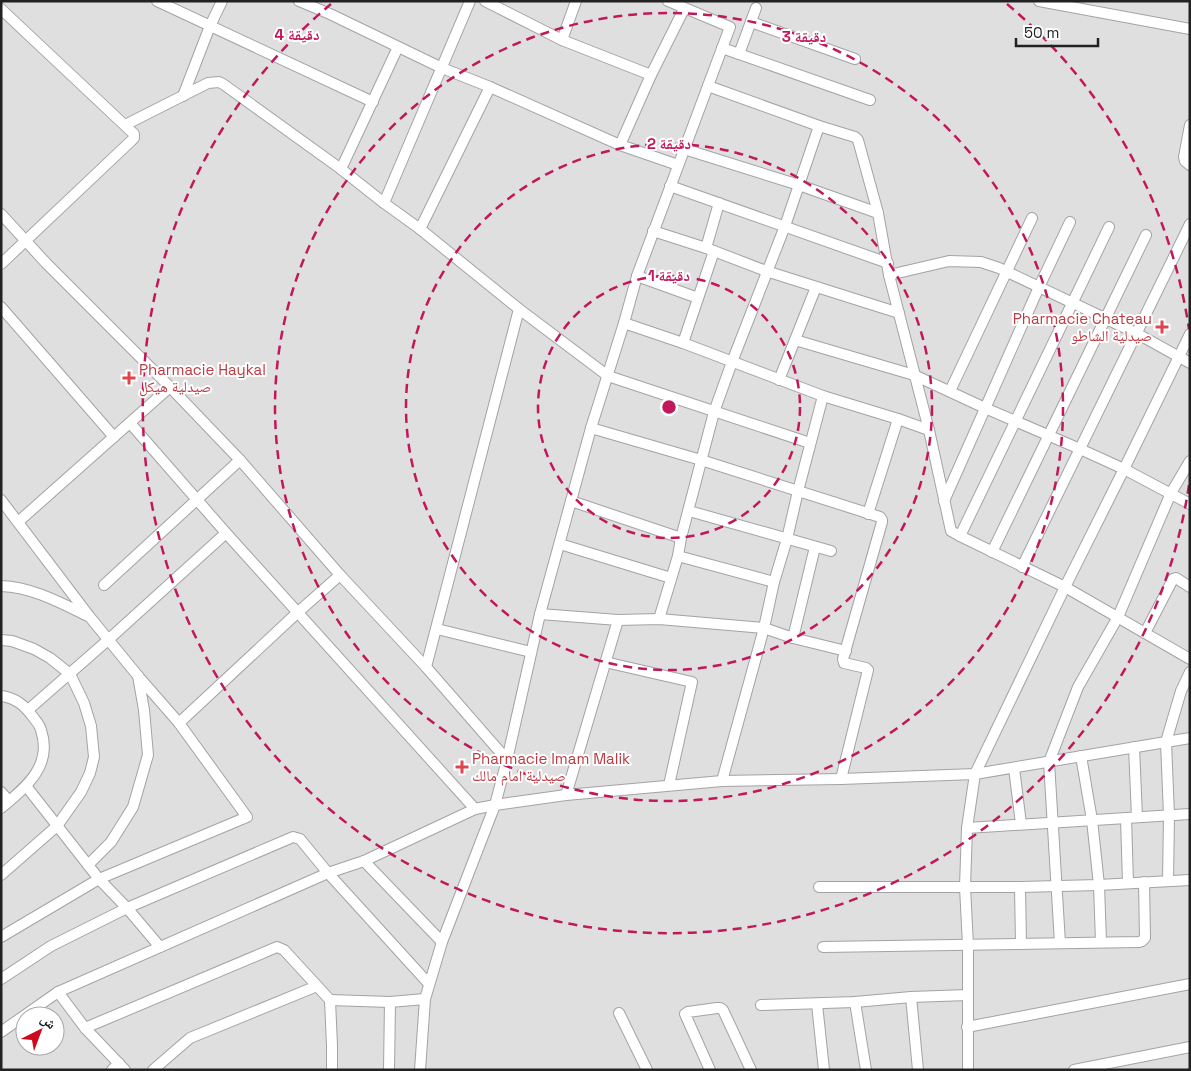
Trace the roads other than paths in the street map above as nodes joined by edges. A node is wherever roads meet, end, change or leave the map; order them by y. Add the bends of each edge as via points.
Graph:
1 (157, 1) edge
2 (222, 1) edge
3 (299, 1) edge
4 (470, 1) edge
5 (485, 1) edge
6 (576, 1) edge
7 (668, 1) edge
8 (1039, 1) edge
9 (684, 8) junction
10 (756, 8) dead end
11 (1, 9) edge
12 (750, 22) junction
13 (210, 26) junction
14 (1190, 29) edge
15 (562, 40) junction
16 (398, 47) junction
17 (722, 48) junction
18 (739, 54) junction
19 (855, 59) dead end
20 (442, 68) junction
21 (651, 75) junction
22 (708, 86) junction
23 (490, 87) junction
24 (183, 96) junction
25 (870, 100) dead end
26 (373, 102) junction
27 (125, 124) junction
28 (1190, 125) edge
29 (819, 126) junction
30 (620, 145) junction
31 (684, 148) junction
32 (1190, 164) edge
33 (678, 166) junction
34 (341, 169) junction
35 (799, 185) junction
36 (670, 186) junction
37 (384, 203) junction
38 (720, 203) junction
39 (878, 213) junction
40 (1, 214) edge
41 (1032, 218) dead end
42 (1070, 222) dead end
43 (1190, 224) edge
44 (785, 226) junction
45 (1109, 227) dead end
46 (420, 229) junction
47 (653, 231) junction
48 (1146, 235) dead end
49 (26, 242) junction
50 (710, 249) junction
51 (888, 263) junction
52 (1, 264) edge
53 (766, 271) junction
54 (1006, 272) junction
55 (889, 275) junction
56 (637, 276) junction
57 (816, 286) junction
58 (1039, 287) junction
59 (698, 298) junction
60 (1072, 303) junction
61 (1, 308) edge
62 (519, 309) junction
63 (899, 313) junction
64 (1105, 318) junction
65 (624, 323) junction
66 (1136, 334) junction
67 (1190, 334) edge
68 (795, 340) junction
69 (683, 343) junction
70 (1180, 358) junction
71 (732, 362) junction
72 (1190, 363) edge
73 (914, 375) junction
74 (608, 376) junction
75 (779, 380) junction
76 (170, 387) junction
77 (950, 392) junction
78 (823, 396) junction
79 (985, 408) junction
80 (714, 412) junction
81 (898, 419) junction
82 (1016, 421) junction
83 (130, 423) junction
84 (591, 428) junction
85 (928, 430) junction
86 (1049, 435) junction
87 (114, 437) junction
88 (810, 444) junction
89 (1080, 449) junction
90 (240, 460) junction
91 (701, 460) junction
92 (1190, 461) edge
93 (1124, 469) junction
94 (798, 491) junction
95 (1170, 493) junction
96 (1, 500) edge
97 (197, 500) junction
98 (571, 501) junction
99 (944, 501) junction
100 (1190, 504) edge
101 (689, 510) junction
102 (5, 514) edge
103 (868, 514) junction
104 (18, 522) junction
105 (226, 533) junction
106 (960, 536) junction
107 (681, 538) junction
108 (787, 539) junction
109 (560, 544) junction
110 (815, 547) junction
111 (831, 551) dead end
112 (992, 552) junction
113 (678, 556) junction
114 (1022, 567) junction
115 (340, 575) junction
116 (670, 578) junction
117 (774, 582) junction
118 (104, 585) dead end
119 (1, 586) edge
120 (1065, 587) junction
121 (1190, 587) edge
122 (297, 612) junction
123 (540, 614) junction
124 (88, 616) junction
125 (1118, 617) junction
126 (659, 619) junction
127 (618, 620) junction
128 (437, 628) junction
129 (764, 628) junction
130 (1145, 633) junction
131 (793, 638) junction
132 (1, 640) edge
133 (108, 640) junction
134 (846, 651) junction
135 (531, 652) junction
136 (1190, 659) edge
137 (605, 662) junction
138 (426, 667) junction
139 (1190, 672) edge
140 (70, 674) junction
141 (138, 676) junction
142 (1185, 691) edge
143 (1, 696) edge
144 (28, 710) junction
145 (179, 723) junction
146 (1190, 738) edge
147 (1166, 742) junction
148 (1134, 747) junction
149 (1081, 756) junction
150 (507, 760) junction
151 (1050, 762) junction
152 (1014, 768) junction
153 (975, 774) junction
154 (842, 779) junction
155 (722, 781) junction
156 (669, 785) junction
157 (26, 786) junction
158 (1, 792) edge
159 (566, 795) junction
160 (5, 804) edge
161 (495, 805) junction
162 (475, 809) junction
163 (1190, 814) edge
164 (1169, 815) junction
165 (1137, 817) junction
166 (1126, 818) junction
167 (1092, 820) junction
168 (1052, 822) junction
169 (1021, 824) junction
170 (57, 826) junction
171 (967, 828) junction
172 (364, 861) junction
173 (88, 865) junction
174 (328, 873) junction
175 (1, 875) edge
176 (99, 879) junction
177 (1190, 880) edge
178 (1168, 881) junction
179 (1144, 882) junction
180 (1128, 883) junction
181 (1098, 885) junction
182 (1057, 886) junction
183 (965, 887) junction
184 (1020, 887) junction
185 (819, 888) dead end
186 (127, 908) junction
187 (1, 937) edge
188 (442, 942) junction
189 (1101, 942) junction
190 (1060, 943) junction
191 (1021, 944) junction
192 (968, 945) junction
193 (160, 947) junction
194 (823, 947) dead end
195 (1, 978) edge
196 (430, 984) junction
197 (1190, 984) edge
198 (318, 986) junction
199 (58, 992) junction
200 (968, 995) junction
201 (911, 997) junction
202 (425, 999) junction
203 (330, 1000) junction
204 (390, 1002) junction
205 (855, 1002) junction
206 (817, 1004) junction
207 (761, 1005) dead end
208 (620, 1013) dead end
209 (85, 1028) junction
210 (967, 1028) junction
211 (2, 1030) edge
212 (1190, 1047) edge
213 (119, 1067) edge
214 (153, 1070) edge
215 (332, 1070) edge
216 (389, 1070) edge
217 (420, 1070) edge
218 (647, 1070) edge
219 (710, 1070) edge
220 (751, 1070) edge
221 (824, 1070) edge
222 (866, 1070) edge
223 (918, 1070) edge
224 (968, 1070) edge
225 (1074, 1070) edge

1 - 13 street
2 - 13 street
3 - 16 street
4 - 20 street
5 - 15 street
6 - 15 street
7 - 9 street
8 - 14 street
9 - 17 street via 730,26
9 - 21 street
10 - 12 street
11 - 27 street
12 - 18 street
12 - 19 street
13 - 24 street
13 - 26 street
15 - 21 street
16 - 20 street
16 - 26 street
17 - 18 street
17 - 22 street
18 - 25 street
20 - 23 street
20 - 37 street
21 - 30 street
22 - 29 street
22 - 31 street
23 - 30 street
23 - 46 street
24 - 27 street
24 - 34 street via 219,82
26 - 34 street
27 - 49 street via 134,138
28 - 32 street via 1184,157
29 - 35 street
29 - 39 street via 858,140
30 - 33 street
31 - 33 street
31 - 35 street
33 - 36 street
34 - 37 street
35 - 39 street
35 - 44 street
36 - 38 street
36 - 47 street
37 - 46 street
38 - 44 street
38 - 50 street
39 - 51 street
40 - 49 street
41 - 54 street
42 - 58 street
43 - 66 street
44 - 51 street
44 - 53 street
45 - 60 street
46 - 62 street
47 - 50 street
47 - 56 street
48 - 64 street
49 - 52 street
49 - 76 street
50 - 53 street
50 - 59 street
51 - 55 street
53 - 57 street
53 - 71 street
54 - 55 street via 981,262 949,261
54 - 58 street
54 - 77 street
55 - 63 street
56 - 59 street
56 - 65 street
57 - 63 street
57 - 68 street
58 - 60 street
58 - 79 street
59 - 69 street
60 - 64 street
60 - 82 street
61 - 87 street
62 - 74 street
62 - 128 street
63 - 73 street
64 - 66 street
64 - 86 street
65 - 69 street
65 - 74 street
66 - 70 street
66 - 89 street
67 - 70 street
68 - 73 street
68 - 75 street
69 - 71 street
70 - 72 street
70 - 93 street
71 - 75 street
71 - 80 street
73 - 77 street
73 - 85 street
74 - 80 street
74 - 84 street
75 - 78 street
76 - 83 street
76 - 90 street
77 - 79 street
78 - 81 street
78 - 88 street
79 - 82 street
79 - 99 street
80 - 88 street
80 - 91 street
81 - 85 street
81 - 103 street
82 - 86 street
82 - 106 street
83 - 87 street
83 - 97 street
84 - 91 street
84 - 98 street
85 - 99 street
86 - 89 street
86 - 112 street
87 - 104 street
88 - 94 street
89 - 93 street
89 - 114 street
90 - 97 street
90 - 115 street
91 - 94 street
91 - 101 street
92 - 95 street
93 - 95 street
93 - 120 street
94 - 103 street
94 - 108 street
95 - 100 street
95 - 125 street
96 - 102 street
97 - 105 street
97 - 118 street
98 - 107 street
98 - 109 street
99 - 106 street via 951,531
101 - 107 street
101 - 108 street
102 - 104 street
103 - 134 street via 880,517 882,522
104 - 124 street
105 - 122 street
105 - 133 street
106 - 112 street
107 - 113 street
108 - 110 street
108 - 117 street
109 - 116 street
109 - 123 street
110 - 111 street
110 - 131 street
112 - 114 street
113 - 116 street
113 - 117 street
114 - 120 street
115 - 122 street
115 - 138 street
116 - 126 street
117 - 129 street
119 - 124 street via 38,594
120 - 125 street
120 - 153 street
121 - 130 street via 1173,579
122 - 145 street
122 - 162 street
123 - 127 street
123 - 135 street
124 - 133 street
125 - 130 street
125 - 151 street via 1078,687
126 - 127 street
126 - 129 street
127 - 137 street
128 - 135 street
128 - 138 street
129 - 131 street
129 - 155 street
130 - 136 street
131 - 134 street
132 - 140 street via 34,649
133 - 140 street
133 - 141 street
134 - 154 street via 844,663 868,670
135 - 150 street
137 - 156 street via 692,682
137 - 159 street
138 - 150 street
139 - 142 street
140 - 144 street
140 - 170 street via 91,726 94,757 81,792
141 - 145 street
141 - 173 street via 148,755 133,807 111,842
142 - 147 street
143 - 144 street via 12,698
144 - 157 street via 41,729 45,751 38,770
145 - 176 street via 247,817
146 - 147 street
147 - 148 street
147 - 164 street
148 - 149 street
148 - 165 street
149 - 151 street
149 - 167 street
150 - 161 street
151 - 152 street
151 - 168 street
152 - 153 street
152 - 169 street
153 - 154 street
153 - 171 street
154 - 155 street
155 - 156 street
156 - 159 street
157 - 160 street
157 - 170 street
158 - 160 street
159 - 161 street
161 - 162 street
161 - 188 street
162 - 172 street
163 - 164 street
164 - 165 street
164 - 178 street
165 - 166 street
166 - 167 street
166 - 180 street
167 - 168 street
167 - 181 street
168 - 169 street
168 - 182 street
169 - 171 street
170 - 173 street
170 - 175 street
171 - 183 street
172 - 174 street
172 - 188 street
173 - 176 street
174 - 186 street via 300,839 293,837
174 - 193 street
174 - 196 street
176 - 186 street
176 - 187 street
177 - 178 street
178 - 179 street
179 - 180 street
179 - 189 street via 1145,938 1142,942
180 - 181 street
181 - 182 street
181 - 189 street
182 - 184 street
182 - 190 street
183 - 184 street
183 - 185 street
183 - 192 street
184 - 191 street
186 - 193 street
186 - 195 street via 51,946
188 - 196 street
189 - 190 street
190 - 191 street
191 - 192 street
192 - 194 street
192 - 200 street
193 - 199 street
196 - 202 street
197 - 210 street
198 - 203 street
198 - 209 street via 281,947 277,947
198 - 214 street via 190,1038
199 - 209 street
199 - 211 street
200 - 201 street
200 - 210 street
201 - 205 street
201 - 223 street
202 - 204 street
202 - 217 street
203 - 204 street
203 - 215 street
204 - 216 street
205 - 206 street
205 - 222 street
206 - 207 street
206 - 221 street
208 - 218 street
209 - 213 street
210 - 224 street
212 - 225 street
219 - 220 street via 685,1014 688,1012 723,1010

